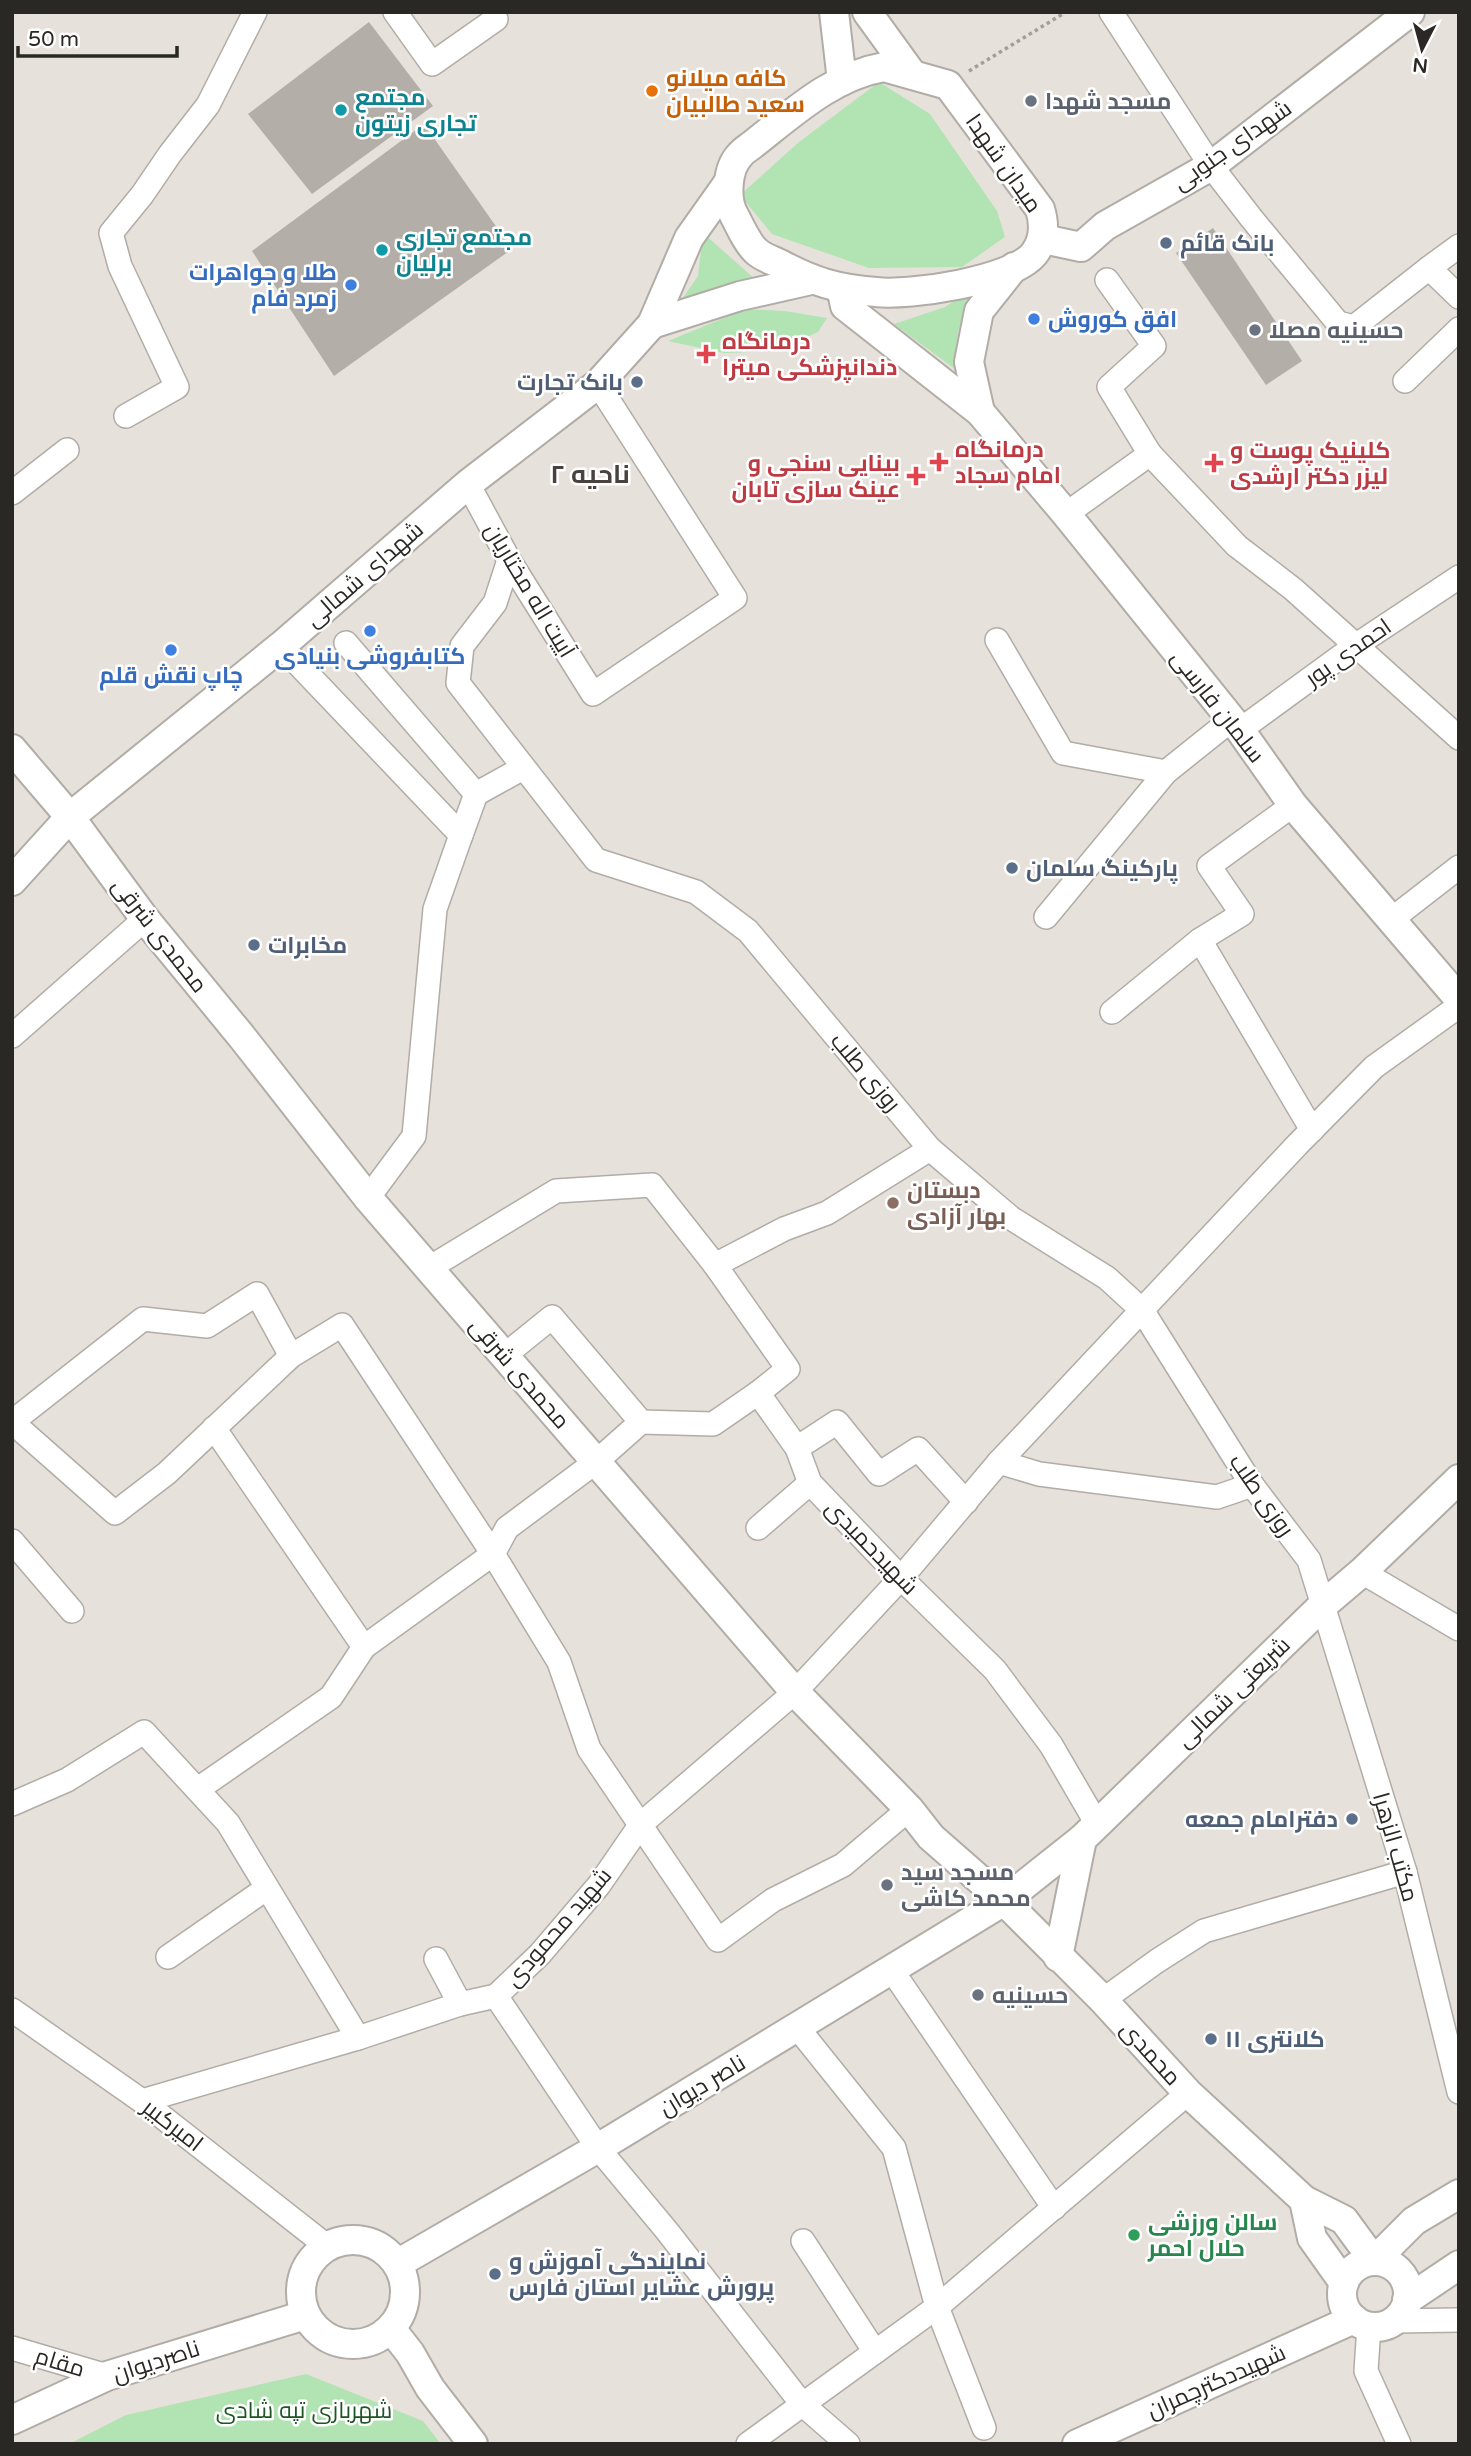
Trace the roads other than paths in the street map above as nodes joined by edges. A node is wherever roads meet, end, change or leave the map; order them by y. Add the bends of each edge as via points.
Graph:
1 (255, 12) edge
2 (395, 12) edge
3 (834, 12) edge
4 (867, 12) edge
5 (1111, 12) edge
6 (1410, 12) edge
7 (496, 19) dead end
8 (912, 74) junction
9 (842, 81) junction
10 (1211, 166) junction
11 (728, 183) junction
12 (1043, 236) junction
13 (1459, 246) edge
14 (1014, 267) junction
15 (1429, 268) junction
16 (811, 280) junction
17 (1107, 280) dead end
18 (841, 288) junction
19 (1459, 296) edge
20 (652, 324) junction
21 (1459, 329) edge
22 (1405, 381) dead end
23 (598, 384) junction
24 (980, 412) junction
25 (126, 416) dead end
26 (67, 450) dead end
27 (1150, 454) junction
28 (468, 484) junction
29 (12, 493) edge
30 (1066, 514) junction
31 (509, 560) junction
32 (1459, 577) edge
33 (997, 640) dead end
34 (346, 643) dead end
35 (281, 646) junction
36 (1355, 646) junction
37 (1235, 725) junction
38 (1459, 738) edge
39 (12, 749) edge
40 (523, 768) junction
41 (1166, 772) junction
42 (476, 794) junction
43 (1293, 805) junction
44 (70, 817) junction
45 (461, 835) junction
46 (1459, 867) edge
47 (12, 881) edge
48 (1046, 917) dead end
49 (145, 919) junction
50 (1392, 919) junction
51 (1200, 940) junction
52 (1459, 999) edge
53 (1459, 1006) edge
54 (1112, 1012) dead end
55 (12, 1036) edge
56 (1312, 1130) junction
57 (930, 1149) junction
58 (368, 1198) junction
59 (715, 1265) junction
60 (429, 1268) junction
61 (1142, 1310) junction
62 (505, 1355) junction
63 (291, 1356) junction
64 (758, 1393) junction
65 (12, 1422) edge
66 (641, 1422) junction
67 (214, 1428) junction
68 (797, 1448) junction
69 (597, 1461) junction
70 (999, 1462) junction
71 (1459, 1479) edge
72 (810, 1483) junction
73 (1252, 1486) junction
74 (966, 1502) junction
75 (758, 1528) dead end
76 (12, 1541) edge
77 (493, 1554) junction
78 (1362, 1572) junction
79 (901, 1578) junction
80 (1322, 1606) junction
81 (72, 1611) dead end
82 (1459, 1629) edge
83 (364, 1647) junction
84 (795, 1692) junction
85 (198, 1789) junction
86 (12, 1804) edge
87 (909, 1809) junction
88 (641, 1824) junction
89 (1089, 1831) junction
90 (1405, 1872) junction
91 (267, 1888) junction
92 (1003, 1901) junction
93 (168, 1957) dead end
94 (1058, 1957) junction
95 (436, 1959) dead end
96 (891, 1969) junction
97 (496, 1997) junction
98 (1103, 2000) junction
99 (460, 2004) junction
100 (12, 2010) edge
101 (797, 2027) junction
102 (358, 2038) junction
103 (1459, 2092) edge
104 (1188, 2093) junction
105 (142, 2101) junction
106 (598, 2148) junction
107 (1304, 2200) junction
108 (1455, 2200) edge
109 (1054, 2208) junction
110 (803, 2241) dead end
111 (328, 2246) junction
112 (1374, 2261) junction
113 (397, 2264) junction
114 (1459, 2265) edge
115 (1344, 2283) junction
116 (937, 2307) junction
117 (305, 2315) junction
118 (1381, 2317) junction
119 (1459, 2320) edge
120 (392, 2330) junction
121 (12, 2348) edge
122 (874, 2351) junction
123 (107, 2376) junction
124 (802, 2404) junction
125 (12, 2420) edge
126 (984, 2428) dead end
127 (473, 2444) edge
128 (748, 2444) edge
129 (848, 2444) edge
130 (1077, 2444) edge
131 (1399, 2444) edge

1 - 25 street via 208,105 111,233 120,266 177,387
2 - 7 street via 432,64
3 - 9 main road
4 - 8 main road
5 - 10 street
6 - 10 main road, شهدای جنوبی
8 - 9 main road via 884,67
8 - 12 main road, میدان شهدا via 948,85 1040,209
9 - 11 main road via 818,93 738,156
10 - 12 main road, شهدای جنوبی via 1105,226 1081,247
10 - 15 street via 1338,323 1354,327
11 - 16 main road, میدان شهدا via 728,205 756,251
11 - 20 main road via 689,238
12 - 14 main road, میدان شهدا via 1033,255
13 - 15 street
14 - 18 main road, میدان شهدا via 966,283 917,292
14 - 24 main road, سلمان فارسی via 979,311 969,362
15 - 19 street
16 - 18 main road, میدان شهدا
16 - 20 main road via 740,296
17 - 27 street via 1154,346 1109,387
18 - 24 main road, سلمان فارسی via 845,306
20 - 23 main road, شهدای شمالی
21 - 22 street
23 - 28 main road, شهدای شمالی
23 - 31 street, آییت اله مختاریان via 735,598 593,694
24 - 30 main road, سلمان فارسی
26 - 29 street
27 - 30 street
27 - 36 street via 1237,545
28 - 31 street, آییت اله مختاریان
28 - 35 main road, شهدای شمالی
30 - 37 main road, سلمان فارسی
31 - 40 street, روزی طلب via 495,603 462,646 458,683
32 - 36 street, احمدی پور
33 - 41 street via 1063,753
34 - 42 street
35 - 44 main road, شهدای شمالی
35 - 45 street
36 - 37 street, احمدی پور
36 - 38 street
37 - 41 street, احمدی پور
37 - 43 main road, سلمان فارسی
39 - 44 main road, محمدی شرقی
40 - 42 street
40 - 57 street, روزی طلب via 596,860 696,892 748,931
41 - 48 street, احمدی پور
42 - 45 street
43 - 50 main road, سلمان فارسی
43 - 51 street via 1209,866 1242,914
44 - 47 main road, شهدای شمالی
44 - 49 main road, محمدی شرقی
45 - 58 street via 435,909 414,1136
46 - 50 street
49 - 55 street
49 - 58 main road, محمدی شرقی
50 - 52 main road, سلمان فارسی
51 - 54 street
51 - 56 street
53 - 56 street, شهید محمودی via 1374,1067
56 - 61 street, شهید محمودی
57 - 59 street via 827,1213 784,1229
57 - 61 street, روزی طلب via 1011,1218 1107,1278
58 - 60 main road, محمدی شرقی
59 - 60 street via 652,1185 556,1192
59 - 64 street via 788,1368
60 - 62 main road, محمدی شرقی
61 - 70 street, شهید محمودی
61 - 73 street, روزی طلب
62 - 66 street via 552,1317
62 - 69 main road, محمدی شرقی
63 - 65 street via 257,1294 207,1326 143,1319
63 - 67 street
63 - 77 street via 342,1325
64 - 66 street via 713,1424
64 - 68 street, شهیدحمیدی
65 - 67 street via 115,1513 167,1473
66 - 69 street
67 - 83 street
68 - 72 street, شهیدحمیدی
68 - 74 street via 837,1422 879,1474 918,1449
69 - 77 street via 507,1528
69 - 84 main road, محمدی شرقی
70 - 73 street via 1039,1475 1217,1497
70 - 74 street, شهید محمودی
71 - 78 main road, شریعتی شمالی
72 - 75 street
72 - 79 street, شهیدحمیدی
73 - 80 street, روزی طلب via 1308,1560
74 - 79 street, شهید محمودی
76 - 81 street
77 - 83 street
77 - 88 street via 559,1662 589,1749
78 - 80 main road, شریعتی شمالی
78 - 82 street
79 - 84 street, شهید محمودی
79 - 89 street, شهیدحمیدی via 995,1670 1051,1745
80 - 89 main road, شریعتی شمالی
80 - 90 street, مکتب الزهرا
83 - 85 street via 331,1696
84 - 87 main road, محمدی شرقی
84 - 88 street, شهید محمودی
85 - 86 street via 144,1732 67,1780
85 - 91 street via 228,1824
87 - 88 street via 843,1865 773,1900 718,1940
87 - 92 main road, محمدی شرقی via 931,1837
88 - 97 street, شهید محمودی via 599,1885
89 - 92 main road, شریعتی شمالی
89 - 94 main road
90 - 98 street via 1204,1931
90 - 103 street, مکتب الزهرا
91 - 93 street
91 - 102 street
92 - 94 main road, محمدی
92 - 96 main road, ناصر دیوان
94 - 98 main road, محمدی
95 - 99 street
96 - 101 main road, ناصر دیوان
96 - 109 street
97 - 99 street, شهید محمودی
97 - 106 street
98 - 104 main road, محمدی
99 - 102 street, شهید محمودی
100 - 105 street, امیرکبیر
101 - 106 main road, ناصر دیوان
101 - 116 street via 894,2148
102 - 105 street, شهید محمودی
104 - 107 main road, محمدی
104 - 109 street
105 - 111 street, امیرکبیر
106 - 113 main road, ناصر دیوان
106 - 124 street
107 - 112 main road, محمدی via 1344,2220
107 - 115 main road via 1312,2238
108 - 112 main road via 1414,2221
109 - 116 street
110 - 122 street
111 - 113 main road via 352,2239 369,2242 385,2250
111 - 117 main road via 303,2274 300,2299
112 - 115 main road via 1359,2265
112 - 118 main road via 1400,2273 1407,2286
113 - 120 main road via 405,2301
114 - 118 main road, شهیددکترچمران
115 - 118 main road via 1342,2298 1348,2313
116 - 122 street
116 - 126 street
117 - 120 main road via 328,2339 344,2344 361,2344
117 - 123 main road, ناصردیوان
118 - 119 street
118 - 130 main road, شهیددکترچمران
118 - 131 street via 1366,2371
120 - 127 main road
121 - 123 street, مقام
122 - 124 street
123 - 125 main road, ناصردیوان
124 - 128 street
124 - 129 street

